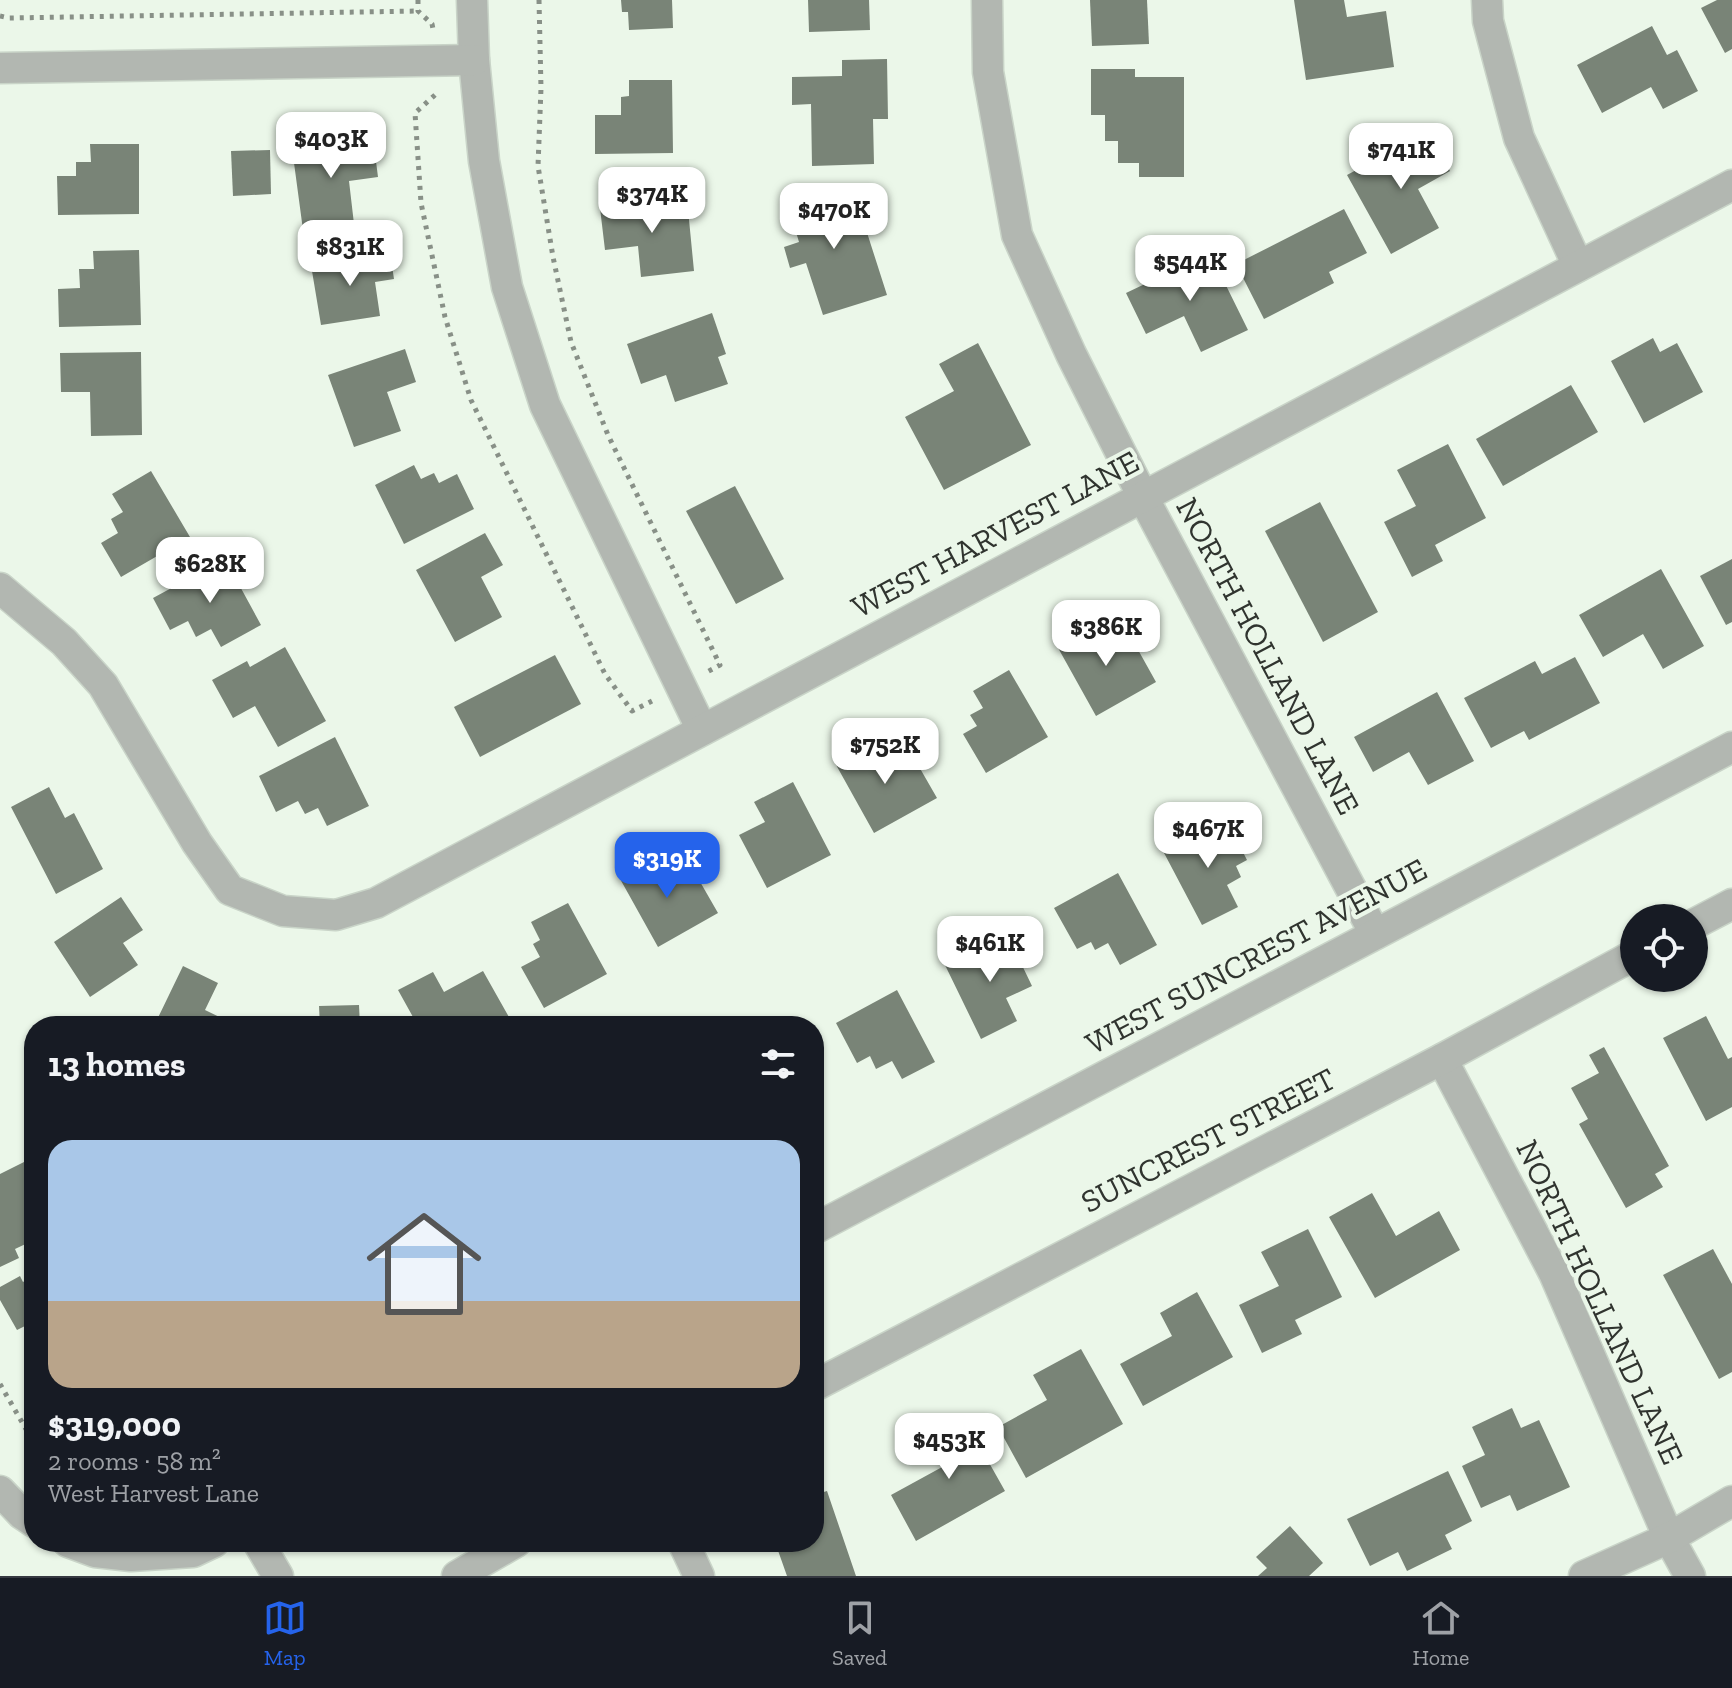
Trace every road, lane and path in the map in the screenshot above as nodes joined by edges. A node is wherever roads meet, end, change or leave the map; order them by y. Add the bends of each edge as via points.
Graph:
1 (472, 0) edge
2 (987, 0) edge
3 (1487, 0) edge
4 (418, 11) dead end
5 (0, 16) edge
6 (474, 60) junction
7 (0, 68) edge
8 (1732, 185) edge
9 (1578, 266) junction
10 (1143, 497) junction
11 (0, 588) edge
12 (702, 730) junction
13 (1732, 747) edge
14 (1732, 904) edge
15 (1708, 917) edge
16 (1375, 934) junction
17 (1620, 963) edge
18 (1442, 1059) junction
19 (824, 1224) edge
20 (824, 1381) edge
21 (0, 1384) edge
22 (24, 1426) edge
23 (0, 1491) edge
24 (1732, 1501) edge
25 (24, 1515) edge
26 (1669, 1538) junction
27 (95, 1552) edge
28 (163, 1552) edge
29 (264, 1552) edge
30 (499, 1552) edge
31 (688, 1552) edge
32 (278, 1576) edge
33 (457, 1576) edge
34 (699, 1576) edge
35 (1584, 1576) edge
36 (1690, 1576) edge

1 - 6 street
2 - 10 street, NORTH HOLLAND LANE via 988,72 1017,235
3 - 9 street via 1519,138
4 - 5 path
6 - 7 street
6 - 12 street via 484,161 507,287 545,405
8 - 9 street, WEST HARVEST LANE
9 - 10 street, WEST HARVEST LANE
10 - 12 street, WEST HARVEST LANE
10 - 16 street, NORTH HOLLAND LANE
11 - 12 street, WEST HARVEST LANE via 64,642 103,685 230,890 283,911 336,915 376,903
13 - 16 street, WEST SUNCREST AVENUE
14 - 15 street
16 - 19 street, WEST SUNCREST AVENUE
17 - 18 street, SUNCREST STREET
18 - 20 street, SUNCREST STREET
18 - 26 street, NORTH HOLLAND LANE via 1554,1273
21 - 22 path
23 - 25 street
24 - 26 street
26 - 35 street
26 - 36 street, NORTH HOLLAND LANE
27 - 28 street
29 - 32 street
30 - 33 street
31 - 34 street

